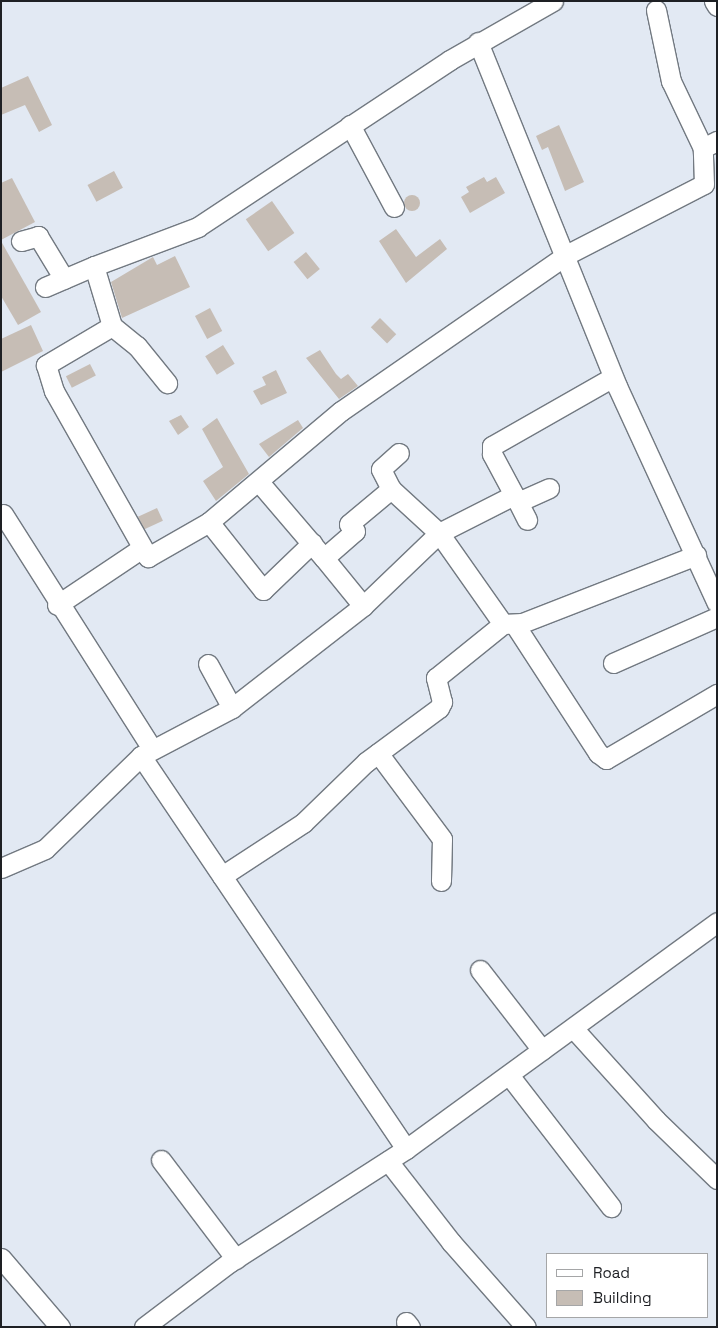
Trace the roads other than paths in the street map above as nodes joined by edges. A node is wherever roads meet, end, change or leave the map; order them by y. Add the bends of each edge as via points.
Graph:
1 (553, 1) edge
2 (714, 1) edge
3 (717, 6) edge
4 (656, 10) dead end
5 (478, 42) junction
6 (350, 125) junction
7 (710, 144) edge
8 (394, 207) dead end
9 (21, 241) dead end
10 (566, 255) junction
11 (94, 266) junction
12 (64, 279) junction
13 (45, 287) dead end
14 (112, 326) junction
15 (613, 378) junction
16 (166, 383) dead end
17 (399, 453) dead end
18 (259, 482) junction
19 (548, 488) dead end
20 (391, 489) junction
21 (516, 498) junction
22 (3, 514) dead end
23 (527, 520) dead end
24 (209, 522) junction
25 (438, 533) junction
26 (312, 543) junction
27 (142, 548) junction
28 (696, 555) junction
29 (324, 558) junction
30 (711, 571) edge
31 (717, 602) edge
32 (57, 605) junction
33 (363, 606) junction
34 (717, 617) edge
35 (509, 624) junction
36 (613, 663) dead end
37 (208, 664) dead end
38 (717, 694) edge
39 (232, 708) junction
40 (146, 753) junction
41 (378, 753) junction
42 (1, 868) edge
43 (222, 876) junction
44 (441, 881) dead end
45 (717, 922) edge
46 (480, 970) dead end
47 (573, 1028) junction
48 (542, 1050) junction
49 (509, 1075) junction
50 (406, 1149) junction
51 (161, 1160) dead end
52 (388, 1161) junction
53 (717, 1179) edge
54 (611, 1207) dead end
55 (1, 1258) edge
56 (236, 1259) junction
57 (60, 1327) edge
58 (144, 1327) edge
59 (526, 1327) edge

1 - 5 street
2 - 3 street
4 - 7 street via 671,81
5 - 6 street
5 - 10 street
6 - 8 street
6 - 11 street via 252,195 198,227
7 - 10 street via 704,184
9 - 12 street via 38,236
10 - 15 street
10 - 18 street via 341,411
11 - 12 street
11 - 14 street
12 - 13 street
14 - 16 street via 142,351
14 - 27 street via 46,366 54,391
15 - 21 street via 492,446 492,454
15 - 28 street
17 - 20 street via 381,469
18 - 24 street
18 - 26 street
19 - 21 street
20 - 25 street
20 - 29 street via 349,524 355,531
21 - 23 street
21 - 25 street
22 - 32 street
24 - 26 street via 263,590
24 - 27 street via 157,554 148,557
25 - 33 street
25 - 35 street
26 - 29 street
27 - 32 street
28 - 30 street
28 - 35 street
29 - 33 street
30 - 31 street
32 - 40 street
33 - 39 street
34 - 36 street
35 - 38 street via 598,754 606,759
35 - 41 street via 436,678 441,706
37 - 39 street
39 - 40 street
40 - 42 street via 45,849
40 - 43 street
41 - 43 street via 303,823
41 - 44 street via 442,839
43 - 50 street
45 - 47 street
46 - 48 street
47 - 48 street
47 - 53 street via 656,1120
48 - 49 street
49 - 50 street
49 - 54 street
50 - 52 street
51 - 56 street
52 - 56 street
52 - 59 street via 450,1242
55 - 57 street
56 - 58 street

